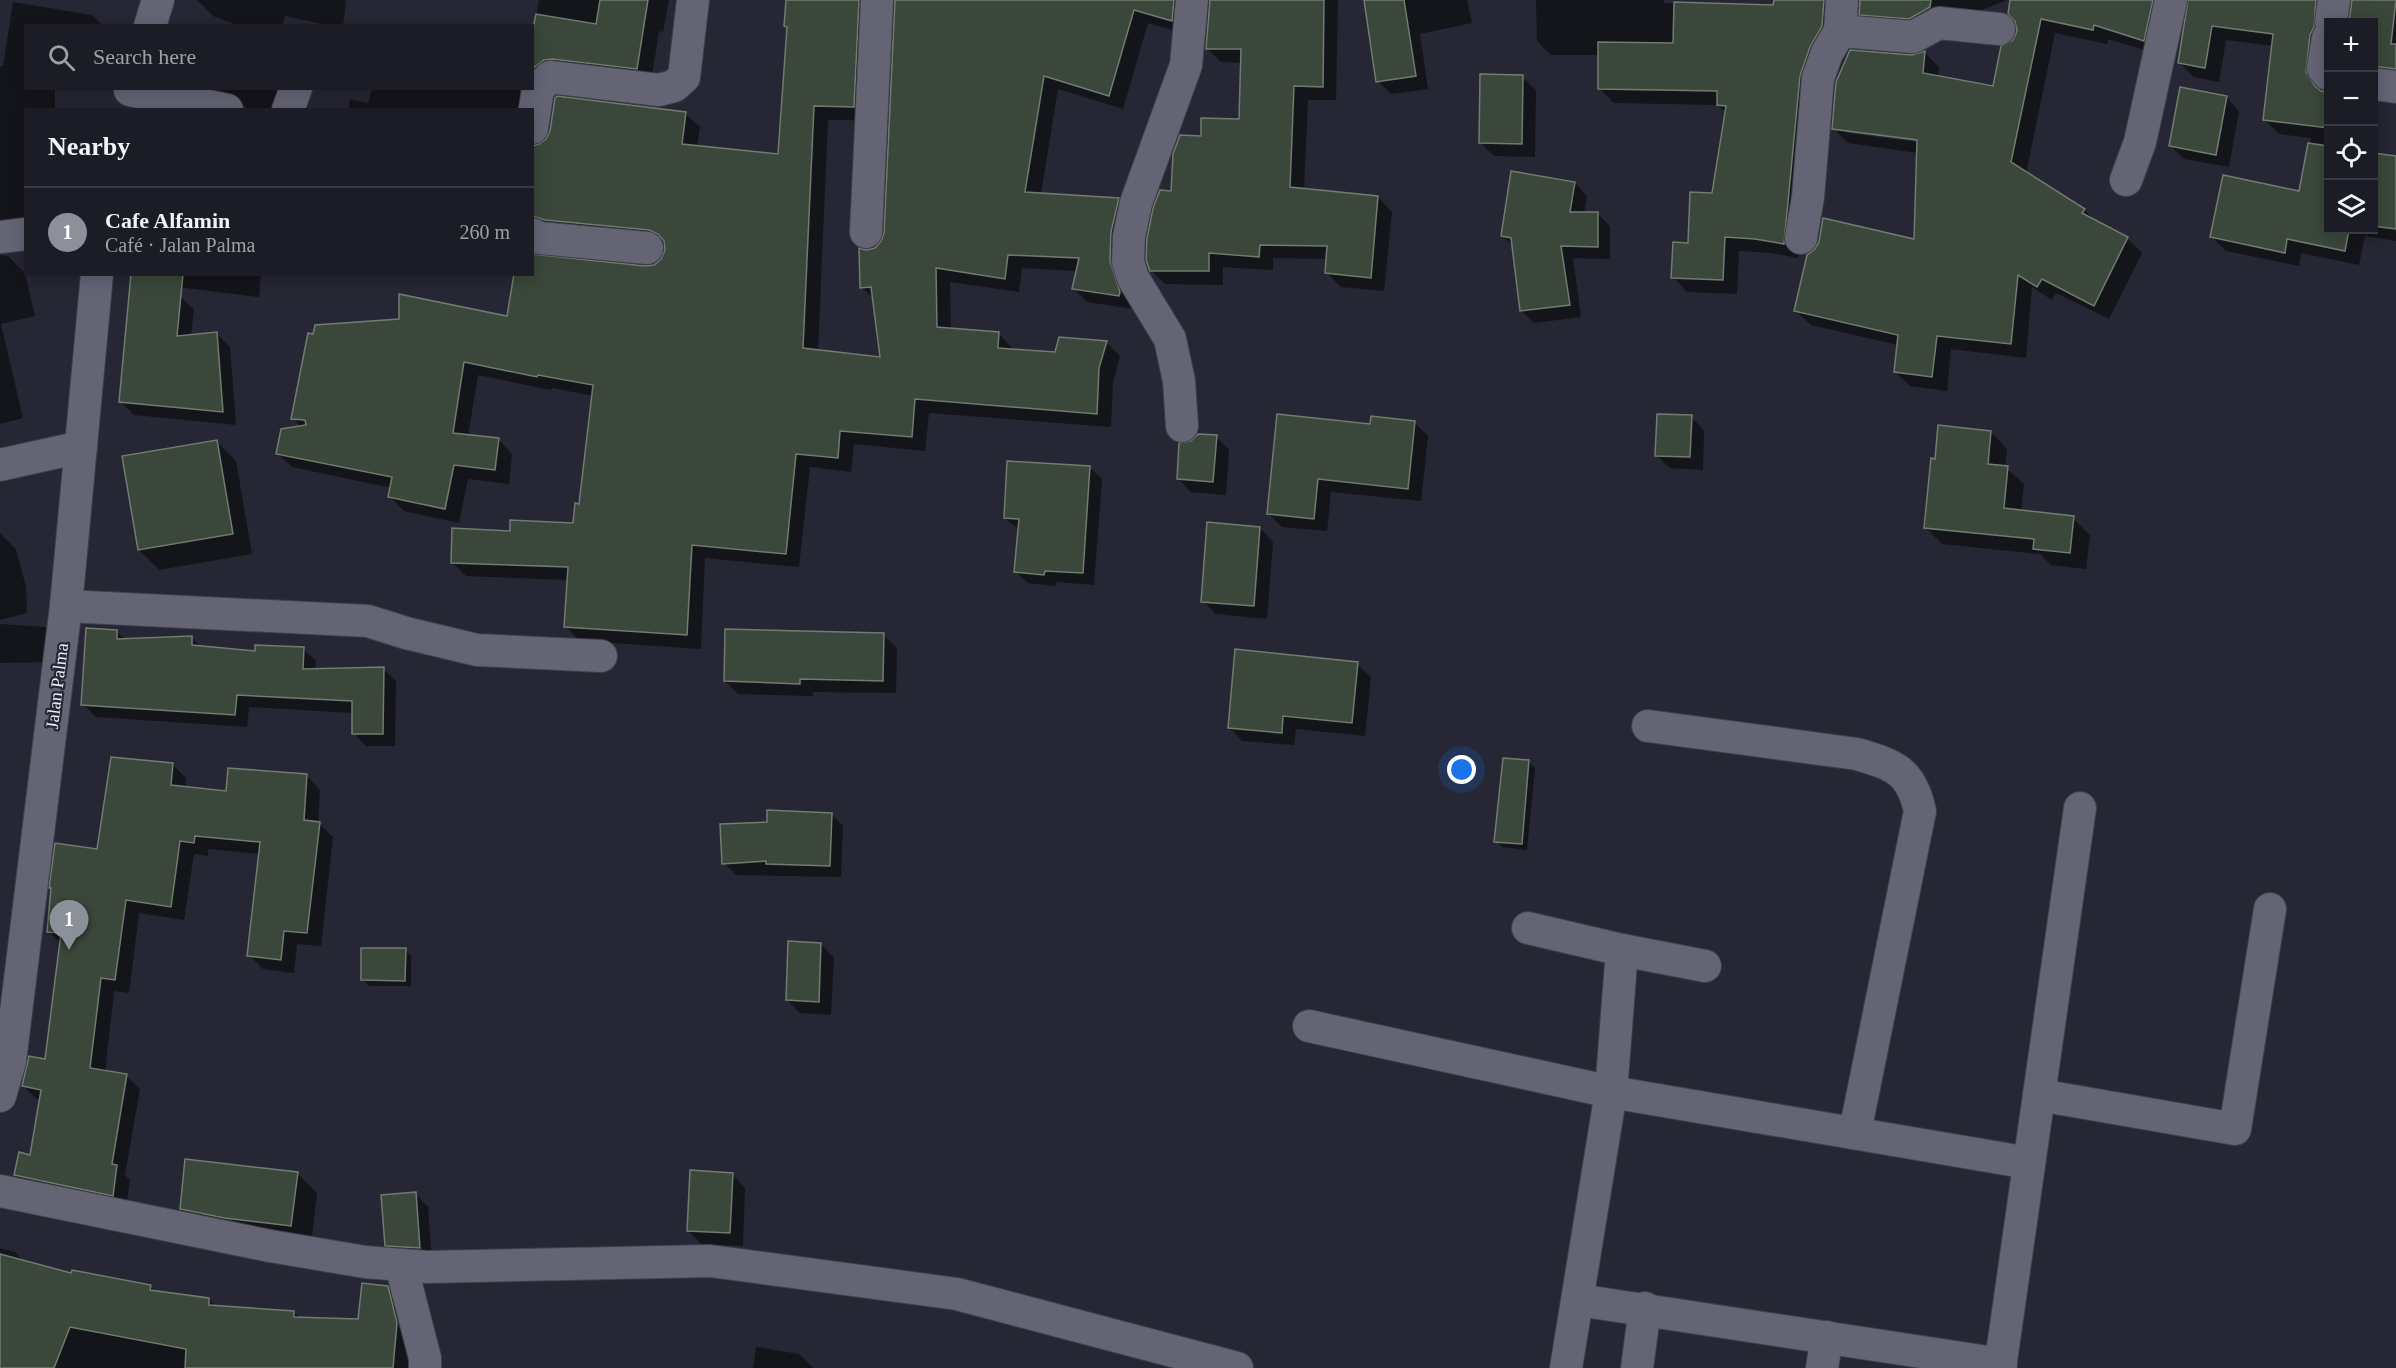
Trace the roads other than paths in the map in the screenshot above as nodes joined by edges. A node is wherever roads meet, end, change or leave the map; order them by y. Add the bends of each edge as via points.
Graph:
1 (158, 0) edge
2 (693, 0) edge
3 (877, 0) edge
4 (1192, 0) edge
5 (1842, 0) edge
6 (2171, 0) edge
7 (2334, 0) edge
8 (2332, 18) edge
9 (151, 24) edge
10 (1999, 29) dead end
11 (1840, 31) junction
12 (2378, 85) edge
13 (2396, 87) edge
14 (295, 90) edge
15 (129, 96) edge
16 (213, 108) edge
17 (289, 108) edge
18 (534, 115) edge
19 (2126, 180) dead end
20 (866, 232) dead end
21 (24, 234) edge
22 (534, 235) edge
23 (0, 237) edge
24 (1800, 238) dead end
25 (647, 248) dead end
26 (97, 276) edge
27 (1182, 426) dead end
28 (81, 447) junction
29 (0, 465) edge
30 (66, 606) junction
31 (601, 656) dead end
32 (1648, 726) dead end
33 (2080, 808) dead end
34 (2270, 909) dead end
35 (1528, 928) dead end
36 (1622, 950) junction
37 (1705, 966) dead end
38 (1309, 1026) dead end
39 (1611, 1092) junction
40 (2039, 1095) junction
41 (0, 1096) edge
42 (1855, 1132) junction
43 (2029, 1163) junction
44 (0, 1191) edge
45 (401, 1265) junction
46 (1578, 1300) junction
47 (1645, 1308) junction
48 (1827, 1336) junction
49 (2000, 1366) edge
50 (424, 1368) edge
51 (1237, 1368) edge
52 (1566, 1368) edge
53 (1637, 1368) edge
54 (1822, 1368) edge

1 - 9 street
2 - 18 street via 684,77 674,86 659,90 550,77 538,89
3 - 20 street
4 - 27 street via 1186,65 1136,203 1128,262 1133,278 1170,339 1179,381
5 - 11 street
6 - 19 street via 2140,142
7 - 8 street
10 - 11 street via 1939,23 1913,37
11 - 24 street via 1818,78 1808,196
12 - 13 street
14 - 17 street
15 - 16 street
21 - 23 street
22 - 25 street
26 - 28 street, Jalan Palma
28 - 29 street
28 - 30 street, Jalan Palma
30 - 31 street via 368,621 477,650
30 - 41 street, Jalan Palma via 10,1061
32 - 42 street via 1857,754 1885,762 1910,780 1920,811
33 - 40 street
34 - 40 street via 2235,1129
35 - 36 street
36 - 37 street
36 - 39 street
38 - 39 street
39 - 42 street
39 - 46 street
40 - 43 street
42 - 43 street
43 - 49 street
44 - 45 street via 270,1246
45 - 50 street via 425,1358
45 - 51 street via 710,1261 957,1294
46 - 47 street
46 - 52 street
47 - 48 street
47 - 53 street
48 - 49 street
48 - 54 street

